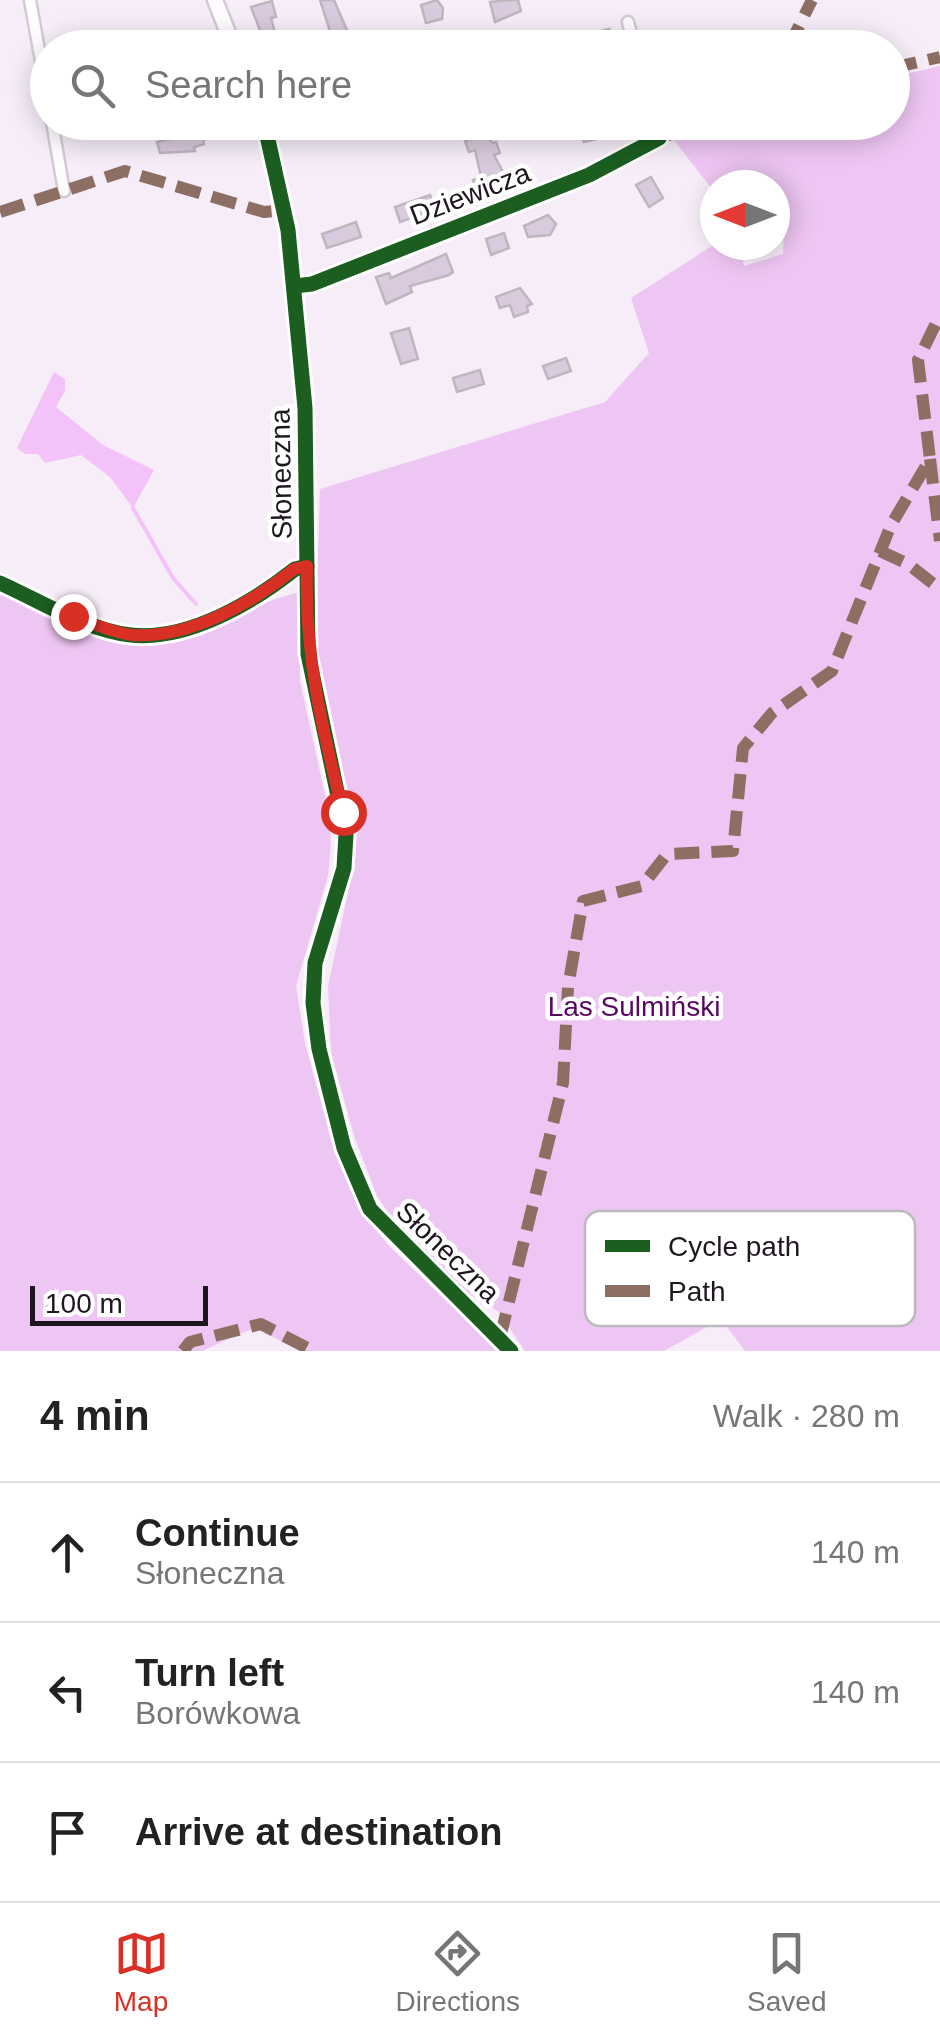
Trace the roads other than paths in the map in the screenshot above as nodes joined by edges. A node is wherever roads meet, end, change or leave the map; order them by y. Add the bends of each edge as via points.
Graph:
1 (30, 0) edge
2 (216, 0) edge
3 (628, 22) dead end
4 (35, 30) edge
5 (227, 30) edge
6 (630, 30) edge
7 (55, 140) edge
8 (269, 140) edge
9 (655, 140) edge
10 (64, 191) dead end
11 (295, 286) junction
12 (307, 566) junction
13 (0, 583) edge
14 (511, 1351) edge

1 - 4 street
2 - 5 street
3 - 6 street
7 - 10 street
8 - 11 street, Słoneczna
9 - 11 street, Dziewicza via 589,175
11 - 12 street, Słoneczna
12 - 13 street via 219,615 158,636 91,623
12 - 14 street, Słoneczna via 308,654 346,834 344,868 312,990 340,1136 375,1216

